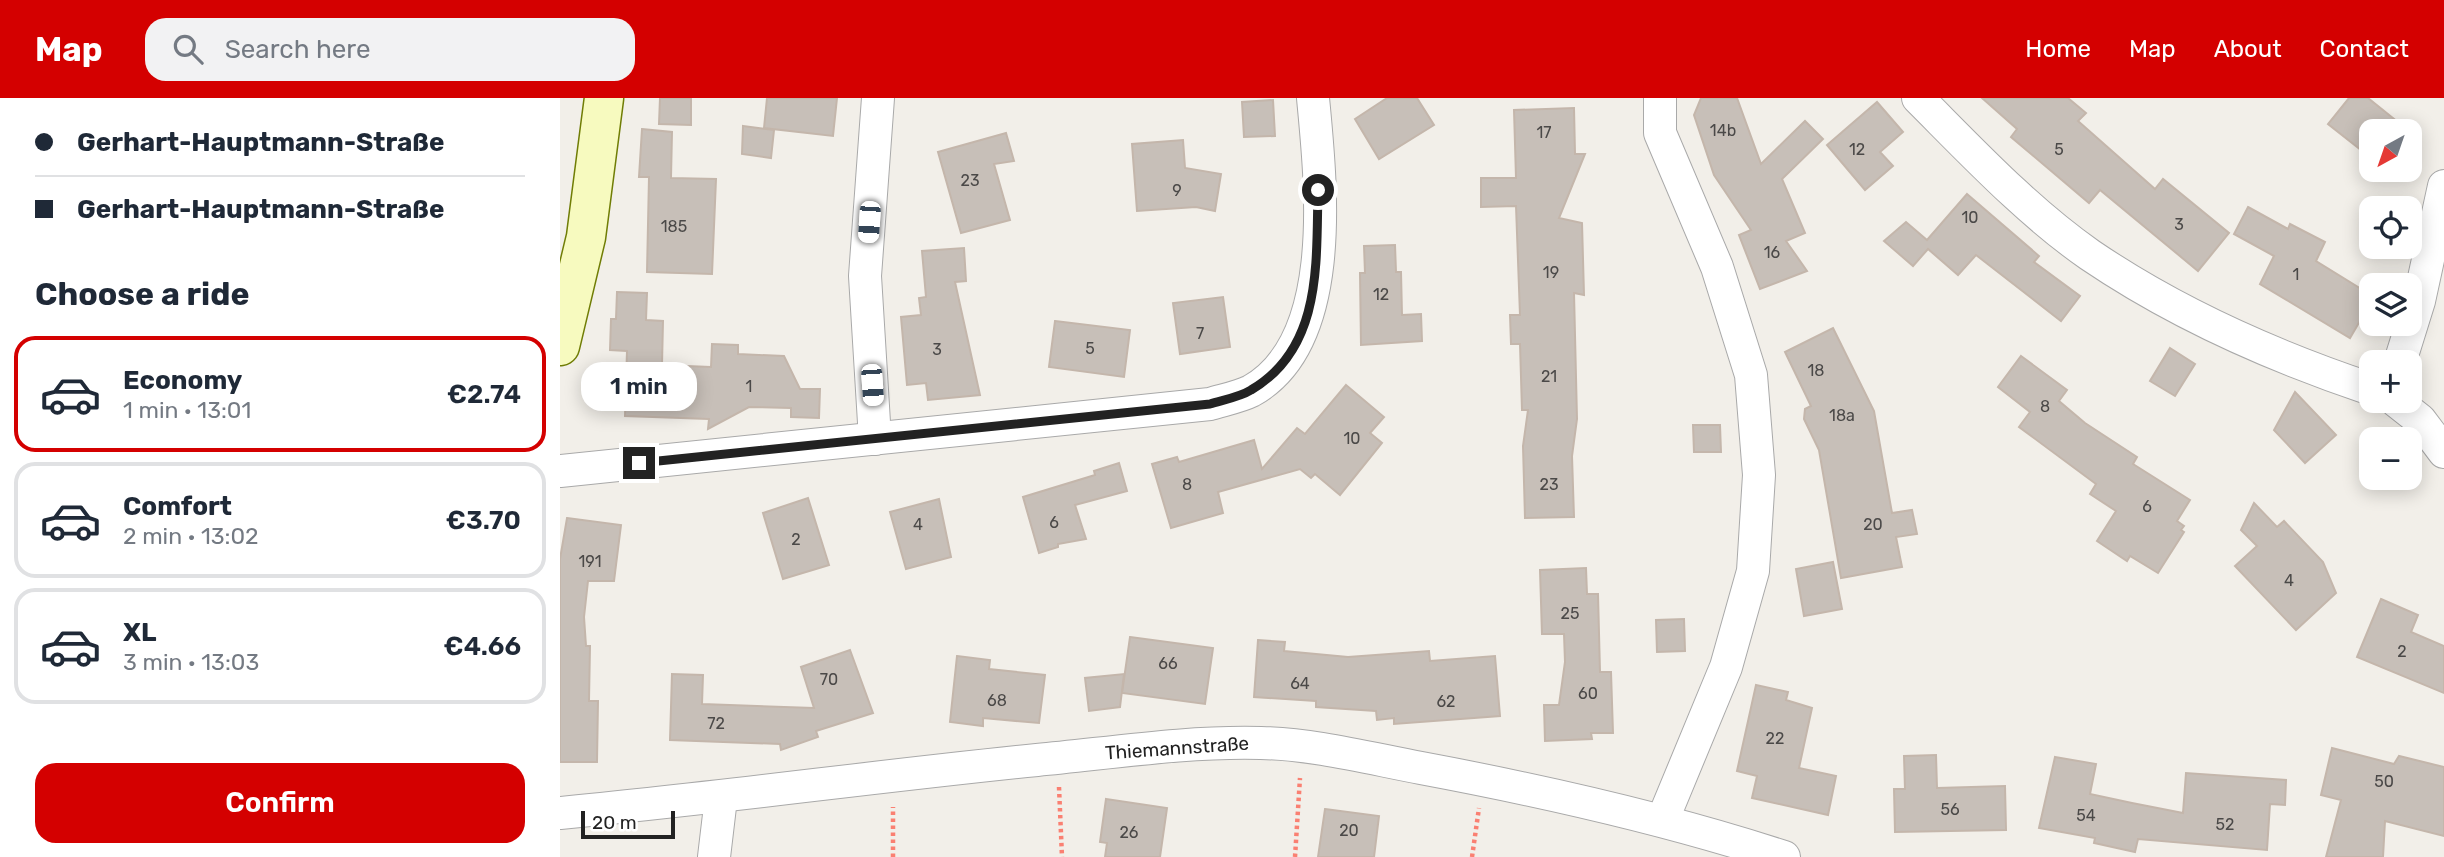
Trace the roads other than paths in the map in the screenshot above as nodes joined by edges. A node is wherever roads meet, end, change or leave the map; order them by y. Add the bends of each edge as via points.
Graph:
1 (604, 98) edge
2 (878, 98) edge
3 (1313, 98) edge
4 (1660, 98) edge
5 (1918, 98) edge
6 (2444, 186) edge
7 (560, 346) edge
8 (2404, 350) edge
9 (2359, 386) edge
10 (2411, 413) edge
11 (875, 439) junction
12 (2444, 452) edge
13 (560, 471) edge
14 (721, 798) junction
15 (560, 813) edge
16 (1662, 819) junction
17 (714, 857) edge
18 (1784, 857) edge

1 - 7 street via 586,237
2 - 11 street via 865,276
3 - 11 street via 1319,165 1316,288 1305,328 1282,365 1251,391 1210,404
4 - 16 street via 1660,133 1717,267 1751,375 1759,475 1753,571 1726,667
5 - 9 street via 1995,175 2089,254 2185,313 2288,361
6 - 8 street
10 - 12 street
11 - 13 street
14 - 15 street, Thiemannstraße
14 - 16 street, Thiemannstraße via 1166,747 1260,743 1302,746 1483,780
14 - 17 street
16 - 18 street, Thiemannstraße

